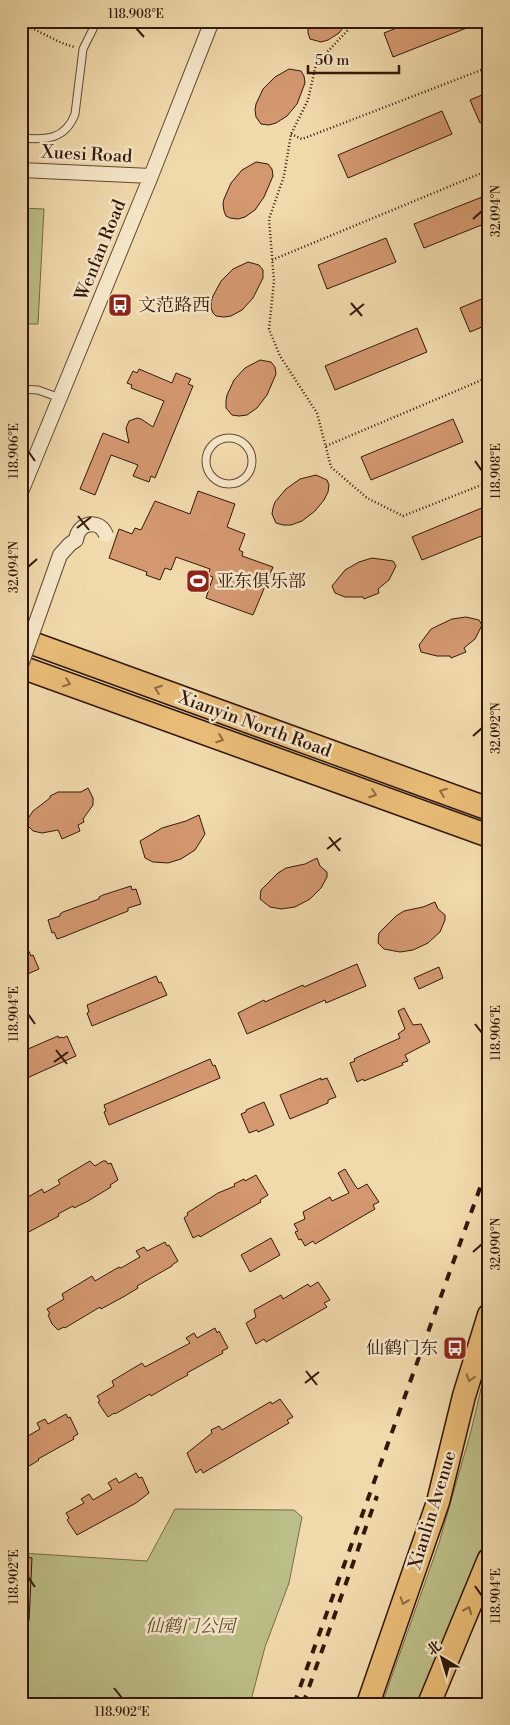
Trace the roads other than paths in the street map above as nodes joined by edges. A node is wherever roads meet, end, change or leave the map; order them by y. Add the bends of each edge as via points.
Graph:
1 (97, 21) edge
2 (212, 21) edge
3 (21, 138) edge
4 (21, 170) edge
5 (151, 176) junction
6 (21, 389) edge
7 (60, 398) junction
8 (249, 451) joint
9 (21, 492) edge
10 (106, 536) dead end
11 (21, 639) edge
12 (21, 666) edge
13 (489, 809) edge
14 (489, 836) edge
15 (489, 1315) edge
16 (489, 1559) edge
17 (368, 1704) edge
18 (429, 1704) edge

1 - 3 lane via 83,49 72,121 51,138
2 - 5 street, Wenfan Road
4 - 5 street, Xuesi Road
5 - 7 street, Wenfan Road
6 - 7 lane via 38,390
7 - 9 street, Wenfan Road
8 - 8 lane via 235,439 222,439 208,452 208,471 222,483 241,480 250,470
10 - 12 street, bridge via 99,526 85,525 78,531 76,540 60,555
13 -> 11 main road, Xianyin North Road
12 -> 14 main road, Xianyin North Road
15 -> 17 main road, Xianlin Avenue via 464,1396 438,1502
18 -> 16 main road

